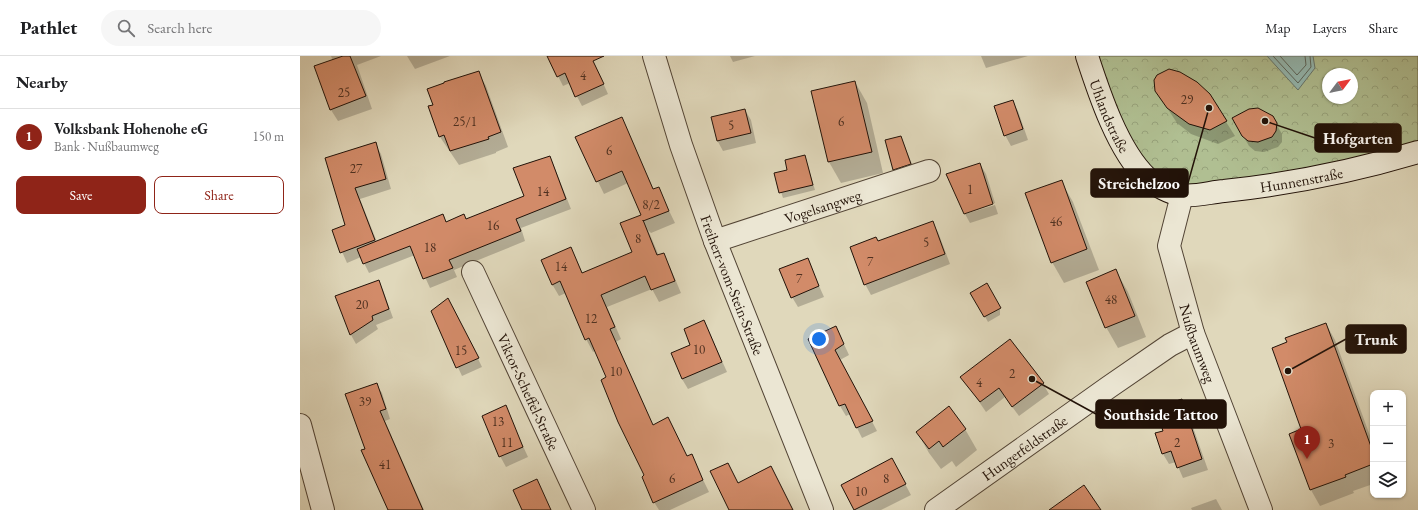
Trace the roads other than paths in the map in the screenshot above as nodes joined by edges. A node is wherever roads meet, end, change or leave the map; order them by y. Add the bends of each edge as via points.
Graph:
1 (654, 56) edge
2 (1087, 56) edge
3 (1418, 152) edge
4 (929, 171) dead end
5 (1182, 195) junction
6 (715, 240) junction
7 (473, 272) dead end
8 (1192, 333) junction
9 (300, 425) edge
10 (323, 510) edge
11 (584, 510) edge
12 (822, 510) edge
13 (936, 510) edge
14 (1260, 510) edge

1 - 6 street, Freiherr-vom-Stein-Straße via 681,145
2 - 5 street, Uhlandstraße via 1105,109 1132,160 1147,178 1166,190
3 - 5 street, Hunnenstraße via 1384,162 1262,187
4 - 6 street, Vogelsangweg
5 - 8 street, Nußbaumweg via 1169,246
6 - 12 street, Freiherr-vom-Stein-Straße
7 - 11 street, Viktor-Scheffel-Straße
8 - 13 street, Hungerfeldstraße via 1109,387
8 - 14 street, Nußbaumweg
9 - 10 street

